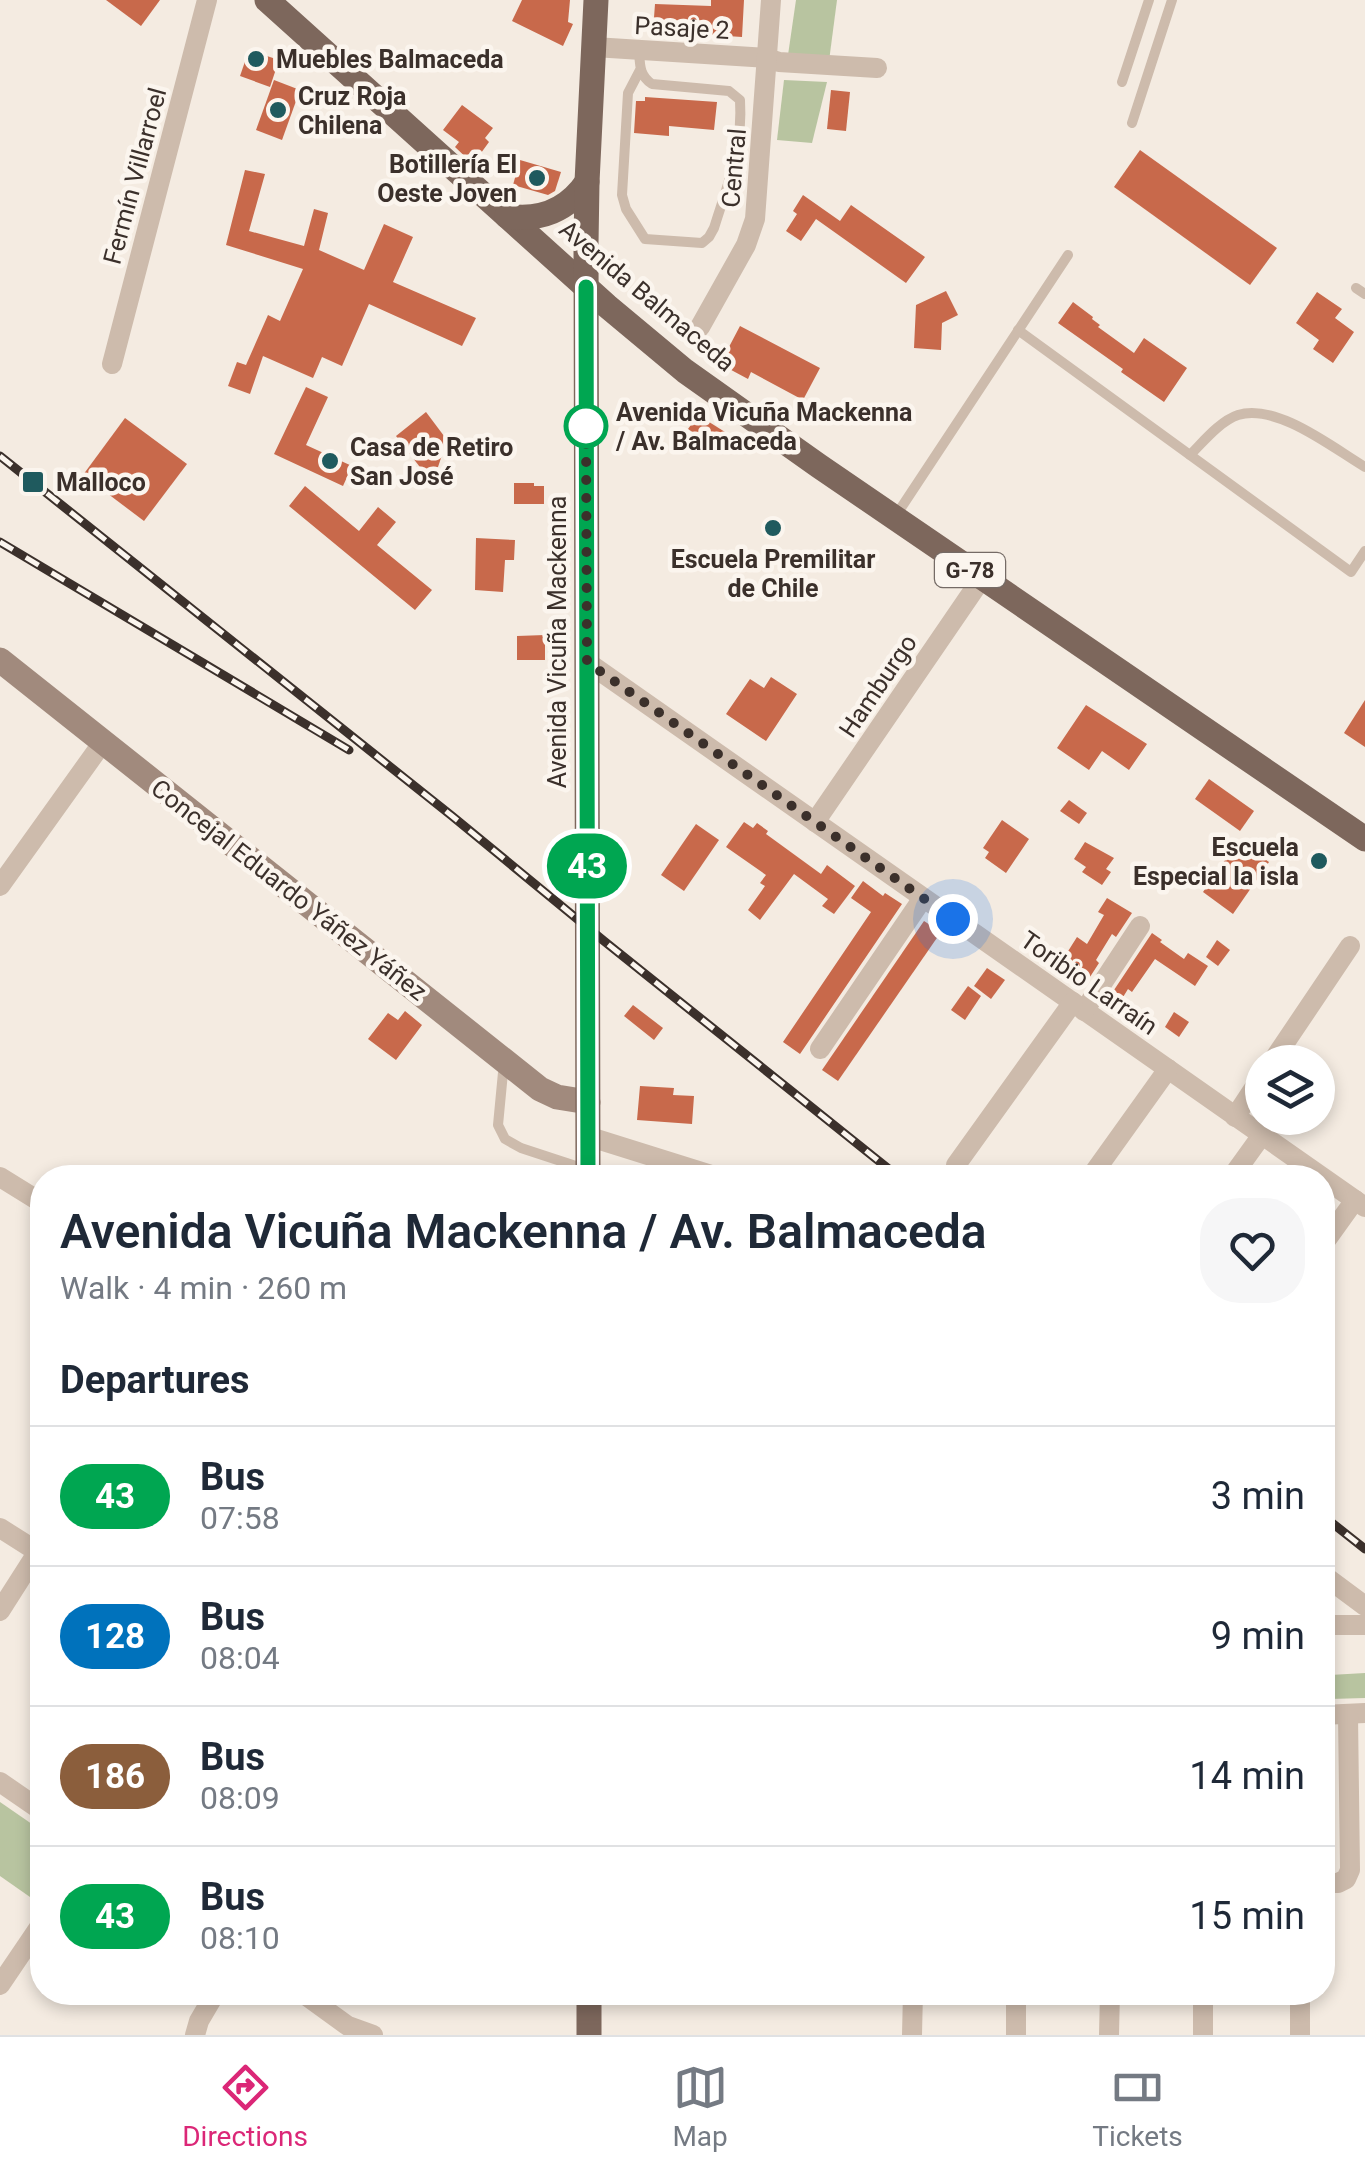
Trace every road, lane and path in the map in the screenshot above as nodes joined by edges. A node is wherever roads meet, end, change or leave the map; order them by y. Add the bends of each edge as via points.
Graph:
1 (207, 0) edge
2 (266, 0) edge
3 (596, 0) edge
4 (770, 0) edge
5 (1149, 0) edge
6 (1172, 0) edge
7 (594, 48) junction
8 (767, 58) junction
9 (640, 60) junction
10 (878, 68) dead end
11 (1122, 82) dead end
12 (1132, 123) dead end
13 (587, 182) junction
14 (507, 216) junction
15 (1068, 255) dead end
16 (586, 287) junction
17 (700, 327) dead end
18 (1018, 330) junction
19 (112, 364) dead end
20 (1190, 455) junction
21 (1365, 467) edge
22 (894, 518) junction
23 (1365, 551) edge
24 (982, 578) junction
25 (0, 660) edge
26 (587, 662) junction
27 (102, 742) junction
28 (815, 822) junction
29 (1365, 839) edge
30 (0, 886) edge
31 (923, 898) junction
32 (1140, 926) dead end
33 (1350, 946) dead end
34 (1078, 1006) junction
35 (1283, 1045) edge
36 (820, 1049) dead end
37 (504, 1060) junction
38 (1168, 1069) junction
39 (588, 1102) junction
40 (1245, 1102) edge
41 (1236, 1116) junction
42 (1245, 1123) edge
43 (1262, 1135) joint
44 (588, 1136) junction
45 (565, 1165) edge
46 (588, 1165) edge
47 (680, 1165) edge
48 (956, 1165) dead end
49 (1099, 1165) edge
50 (1240, 1165) edge
51 (1305, 1165) edge
52 (0, 1176) edge
53 (1335, 1186) edge
54 (30, 1195) edge
55 (1360, 1204) edge
56 (1335, 1232) edge
57 (0, 1528) edge
58 (30, 1544) edge
59 (30, 1564) edge
60 (1335, 1584) edge
61 (1365, 1606) edge
62 (0, 1611) edge
63 (1365, 1624) edge
64 (1335, 1625) edge
65 (1357, 1714) edge
66 (0, 1782) edge
67 (30, 1803) edge
68 (1335, 1882) edge
69 (30, 1941) edge
70 (0, 1985) edge
71 (208, 2005) edge
72 (316, 2005) edge
73 (589, 2005) edge
74 (913, 2005) edge
75 (1016, 2005) edge
76 (1110, 2005) edge
77 (1203, 2005) edge
78 (1300, 2005) edge
79 (346, 2031) edge
80 (195, 2035) edge
81 (373, 2035) edge
82 (589, 2035) edge
83 (912, 2035) edge
84 (1016, 2035) edge
85 (1109, 2035) edge
86 (1203, 2035) edge
87 (1300, 2035) edge

1 - 19 street, Fermín Villarroel
2 - 14 main road, Avenida Balmaceda / G-78
3 - 7 main road, Avenida Vicuña Mackenna
4 - 8 street, Central
5 - 11 lane
6 - 12 lane
7 - 9 street, Pasaje 2
7 - 13 main road, Avenida Vicuña Mackenna
8 - 9 street, Pasaje 2
8 - 10 street, Pasaje 2
8 - 17 street, Central via 752,232
9 - 9 lane via 644,79 654,85 729,90 740,100 738,154 714,228 702,243 645,239 625,206 628,93
13 - 14 main road via 556,211
13 - 16 main road, Avenida Vicuña Mackenna
14 - 16 main road, Avenida Balmaceda / G-78
15 - 18 lane
16 - 22 main road, Avenida Balmaceda / G-78 via 685,371
16 - 26 main road, Avenida Vicuña Mackenna
18 - 20 lane
18 - 22 lane
20 - 21 lane via 1236,415 1252,414 1284,418
20 - 23 lane via 1351,572
22 - 24 main road, Avenida Balmaceda / G-78
24 - 28 street, Hamburgo
24 - 29 main road, Avenida Balmaceda / G-78
25 - 27 street, Concejal Eduardo Yáñez Yáñez
26 - 28 street, Toribio Larraín
26 - 39 main road, Avenida Vicuña Mackenna
27 - 30 street
27 - 37 street, Concejal Eduardo Yáñez Yáñez
28 - 31 street, Toribio Larraín
31 - 34 street, Toribio Larraín
31 - 36 street
32 - 34 street
33 - 35 street
34 - 38 street, Toribio Larraín
34 - 48 street
37 - 39 street, Concejal Eduardo Yáñez Yáñez via 548,1094
37 - 45 lane via 498,1125 505,1139
38 - 41 street, Toribio Larraín
38 - 49 street
39 - 44 main road, Avenida Vicuña Mackenna
40 - 41 street
41 - 42 street, Toribio Larraín
43 - 50 street
43 - 51 street, Toribio Larraín
44 - 46 main road, Avenida Vicuña Mackenna
44 - 47 street
52 - 54 street
53 - 55 street, Toribio Larraín
55 - 56 street
57 - 58 street
59 - 62 street
60 - 61 street
63 - 64 street
65 - 68 street via 1350,1870
66 - 67 street
69 - 70 street
71 - 80 street
72 - 79 street
73 - 82 main road
74 - 83 street
75 - 84 street
76 - 85 street
77 - 86 street
78 - 87 street
79 - 81 street

